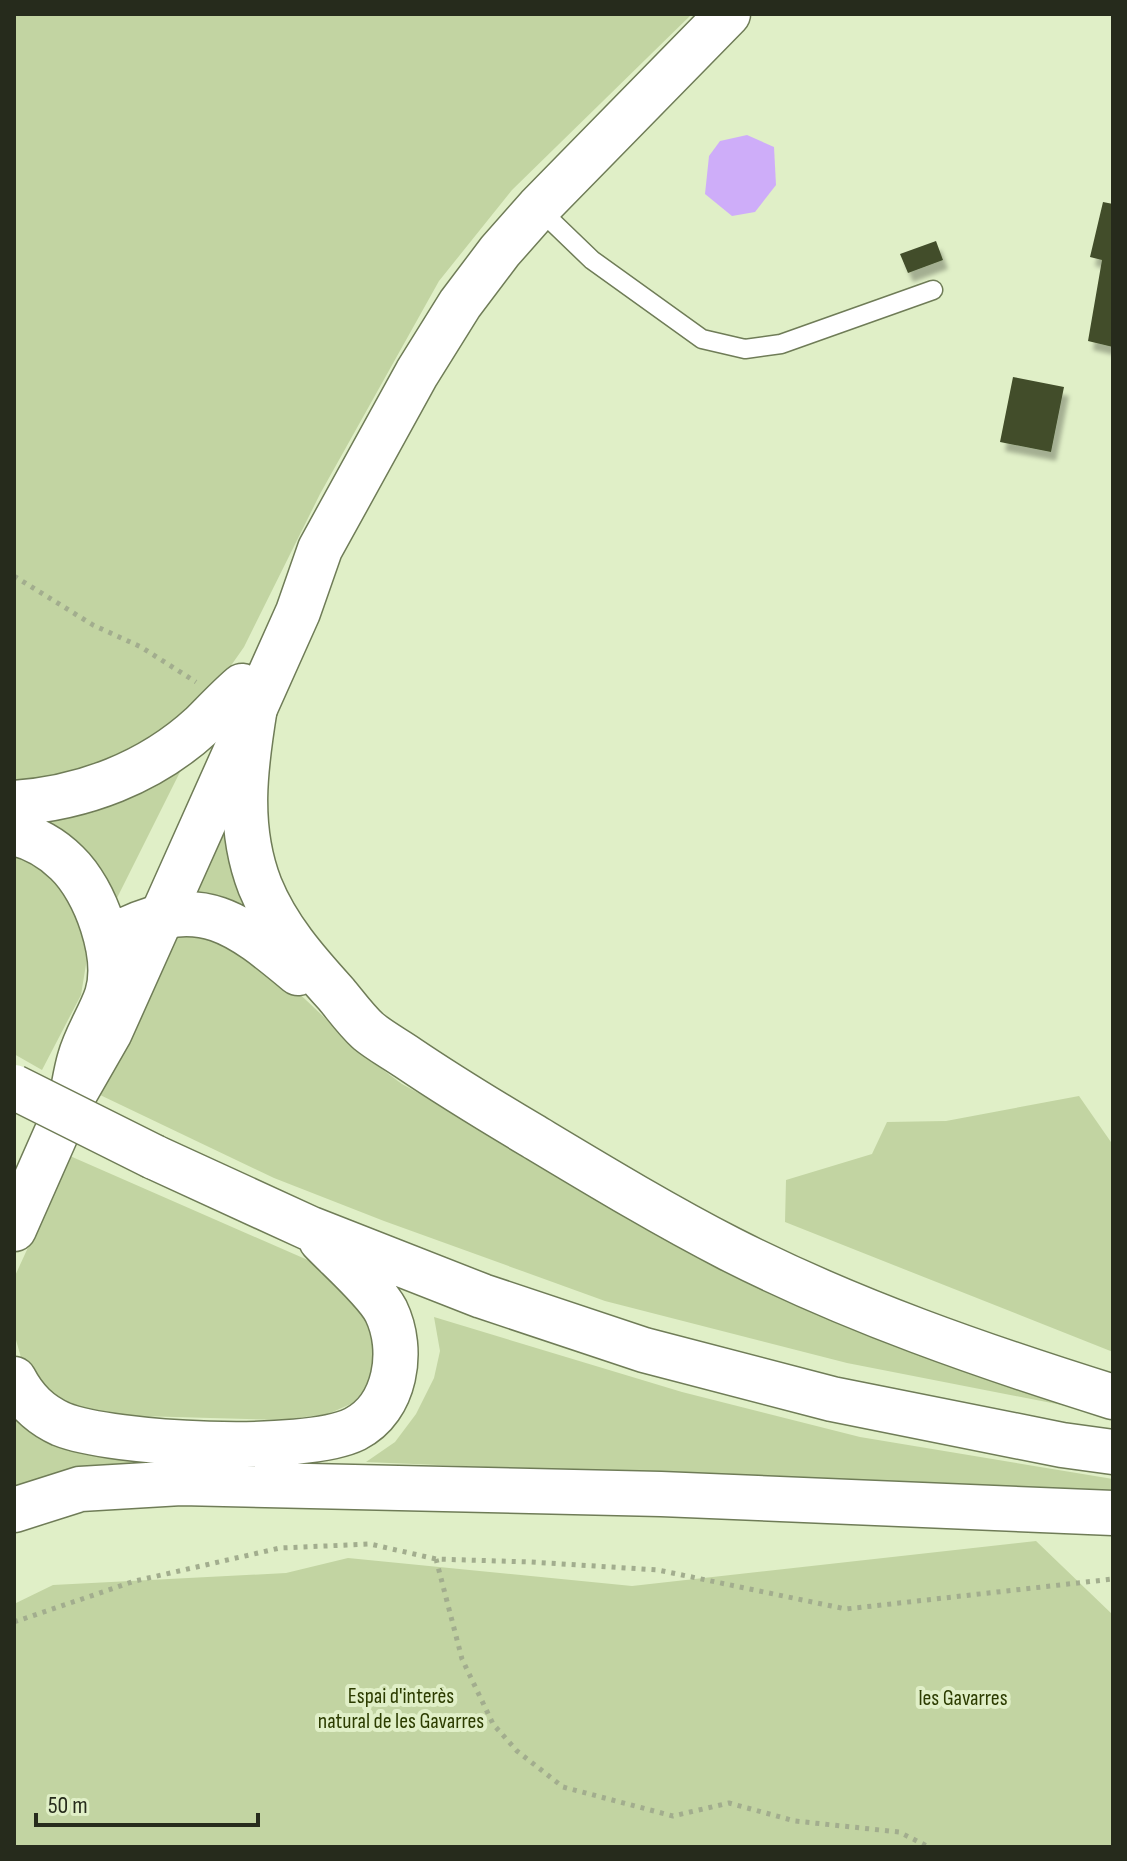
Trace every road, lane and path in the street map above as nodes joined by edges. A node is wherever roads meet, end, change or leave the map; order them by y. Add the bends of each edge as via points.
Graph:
1 (728, 14) edge
2 (538, 208) junction
3 (933, 290) dead end
4 (14, 576) edge
5 (247, 691) junction
6 (14, 803) edge
7 (14, 833) edge
8 (133, 936) junction
9 (367, 1030) junction
10 (14, 1087) edge
11 (71, 1100) junction
12 (14, 1169) edge
13 (14, 1229) edge
14 (311, 1229) junction
15 (14, 1379) edge
16 (1113, 1397) edge
17 (1113, 1452) edge
18 (14, 1510) edge
19 (1113, 1513) edge
20 (436, 1559) junction
21 (1113, 1579) edge
22 (14, 1622) edge
23 (929, 1847) edge

1 - 2 main road
2 - 3 lane via 592,260 702,339 745,349 781,344
2 - 5 main road via 453,315 417,373 320,549 298,612
4 - 5 path via 191,680 204,684 225,679
5 - 6 main road via 131,774 55,799
5 - 8 main road
5 - 9 main road via 246,830 260,885 300,953
7 - 8 main road via 29,836 68,864 101,921
8 - 9 main road via 194,913 224,921 268,948
8 - 11 main road via 80,1057
8 - 11 main road via 110,1032
8 - 12 main road
9 - 16 main road via 465,1096 731,1249 924,1334
10 - 14 main road, bridge
11 - 13 main road
14 - 15 main road via 382,1305 394,1338 387,1396 355,1429 273,1444 121,1438 75,1429 46,1416 23,1397
14 - 17 main road via 482,1296 644,1350 832,1399
18 - 19 main road via 80,1489 196,1483 661,1494
20 - 21 path via 658,1570 846,1609
20 - 22 path via 370,1544 280,1548 135,1581
20 - 23 path via 462,1659 493,1724 517,1751 563,1787 673,1816 729,1803 795,1821 899,1832

